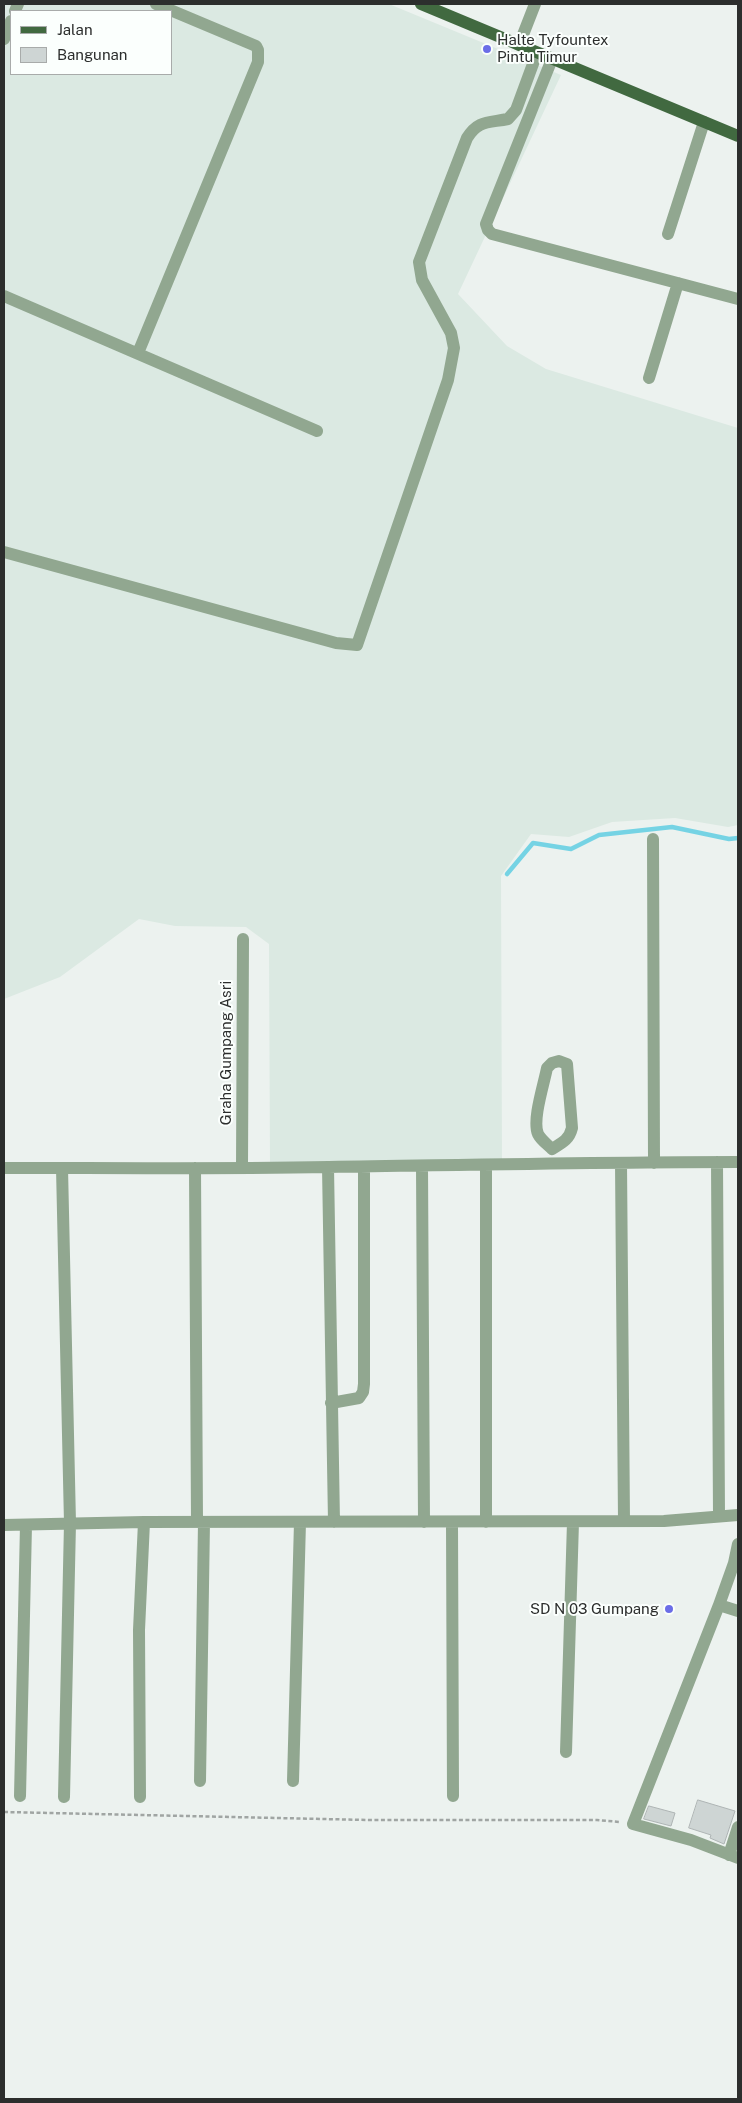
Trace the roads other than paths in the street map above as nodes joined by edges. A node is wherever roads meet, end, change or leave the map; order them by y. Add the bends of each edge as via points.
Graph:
1 (156, 4) edge
2 (421, 4) edge
3 (535, 4) edge
4 (170, 10) edge
5 (172, 11) edge
6 (10, 23) edge
7 (4, 38) edge
8 (519, 45) junction
9 (537, 53) junction
10 (552, 59) junction
11 (704, 122) junction
12 (738, 136) edge
13 (668, 234) dead end
14 (678, 283) junction
15 (4, 296) edge
16 (738, 299) edge
17 (138, 353) junction
18 (648, 378) dead end
19 (317, 431) dead end
20 (4, 552) edge
21 (653, 839) dead end
22 (243, 939) dead end
23 (552, 1149) junction
24 (551, 1162) junction
25 (717, 1162) junction
26 (738, 1162) edge
27 (621, 1163) junction
28 (654, 1163) junction
29 (486, 1165) junction
30 (422, 1166) junction
31 (328, 1167) junction
32 (364, 1167) junction
33 (4, 1168) edge
34 (62, 1168) junction
35 (195, 1168) junction
36 (242, 1168) junction
37 (331, 1403) junction
38 (738, 1515) edge
39 (719, 1516) junction
40 (624, 1521) junction
41 (144, 1522) junction
42 (200, 1522) junction
43 (300, 1522) junction
44 (334, 1522) junction
45 (424, 1522) junction
46 (452, 1522) junction
47 (486, 1522) junction
48 (573, 1522) junction
49 (70, 1523) junction
50 (4, 1525) edge
51 (26, 1525) junction
52 (738, 1544) edge
53 (720, 1605) junction
54 (738, 1611) edge
55 (566, 1752) dead end
56 (200, 1781) dead end
57 (293, 1781) dead end
58 (20, 1796) dead end
59 (140, 1796) dead end
60 (453, 1796) dead end
61 (64, 1797) dead end
62 (738, 1827) edge
63 (734, 1856) edge

1 - 4 street
2 - 8 main road
3 - 8 street
5 - 17 street via 256,46 259,55
6 - 7 street
8 - 9 main road
9 - 10 main road
9 - 20 street via 516,110 508,120 481,123 466,138 419,262 422,280 452,333 454,348 448,380 357,645 336,643
10 - 11 main road
10 - 14 street via 486,224 488,230 492,234
11 - 12 main road
11 - 13 street
14 - 16 street
14 - 18 street
15 - 17 street
17 - 19 street
21 - 28 street
22 - 36 street, Graha Gumpang Asri
23 - 23 street via 539,1137 537,1118 547,1068 552,1062 559,1061 567,1064 572,1128 565,1142
23 - 24 street
24 - 27 street
24 - 29 street
25 - 26 street
25 - 28 street
25 - 39 street
27 - 28 street
27 - 40 street
29 - 30 street
29 - 47 street
30 - 32 street
30 - 45 street
31 - 32 street
31 - 36 street
31 - 37 street
32 - 37 street via 364,1384 359,1398
33 - 34 street
34 - 35 street
34 - 49 street
35 - 36 street
35 - 42 street
37 - 44 street
38 - 39 street
39 - 40 street
40 - 48 street
41 - 42 street
41 - 49 street
41 - 59 street via 139,1630
42 - 43 street
42 - 56 street
43 - 44 street
43 - 57 street
44 - 45 street
45 - 46 street
46 - 47 street
46 - 60 street
47 - 48 street
48 - 55 street
49 - 51 street
49 - 61 street
50 - 51 street
51 - 58 street
52 - 53 street
53 - 54 street
53 - 63 street via 633,1824
62 - 63 street

